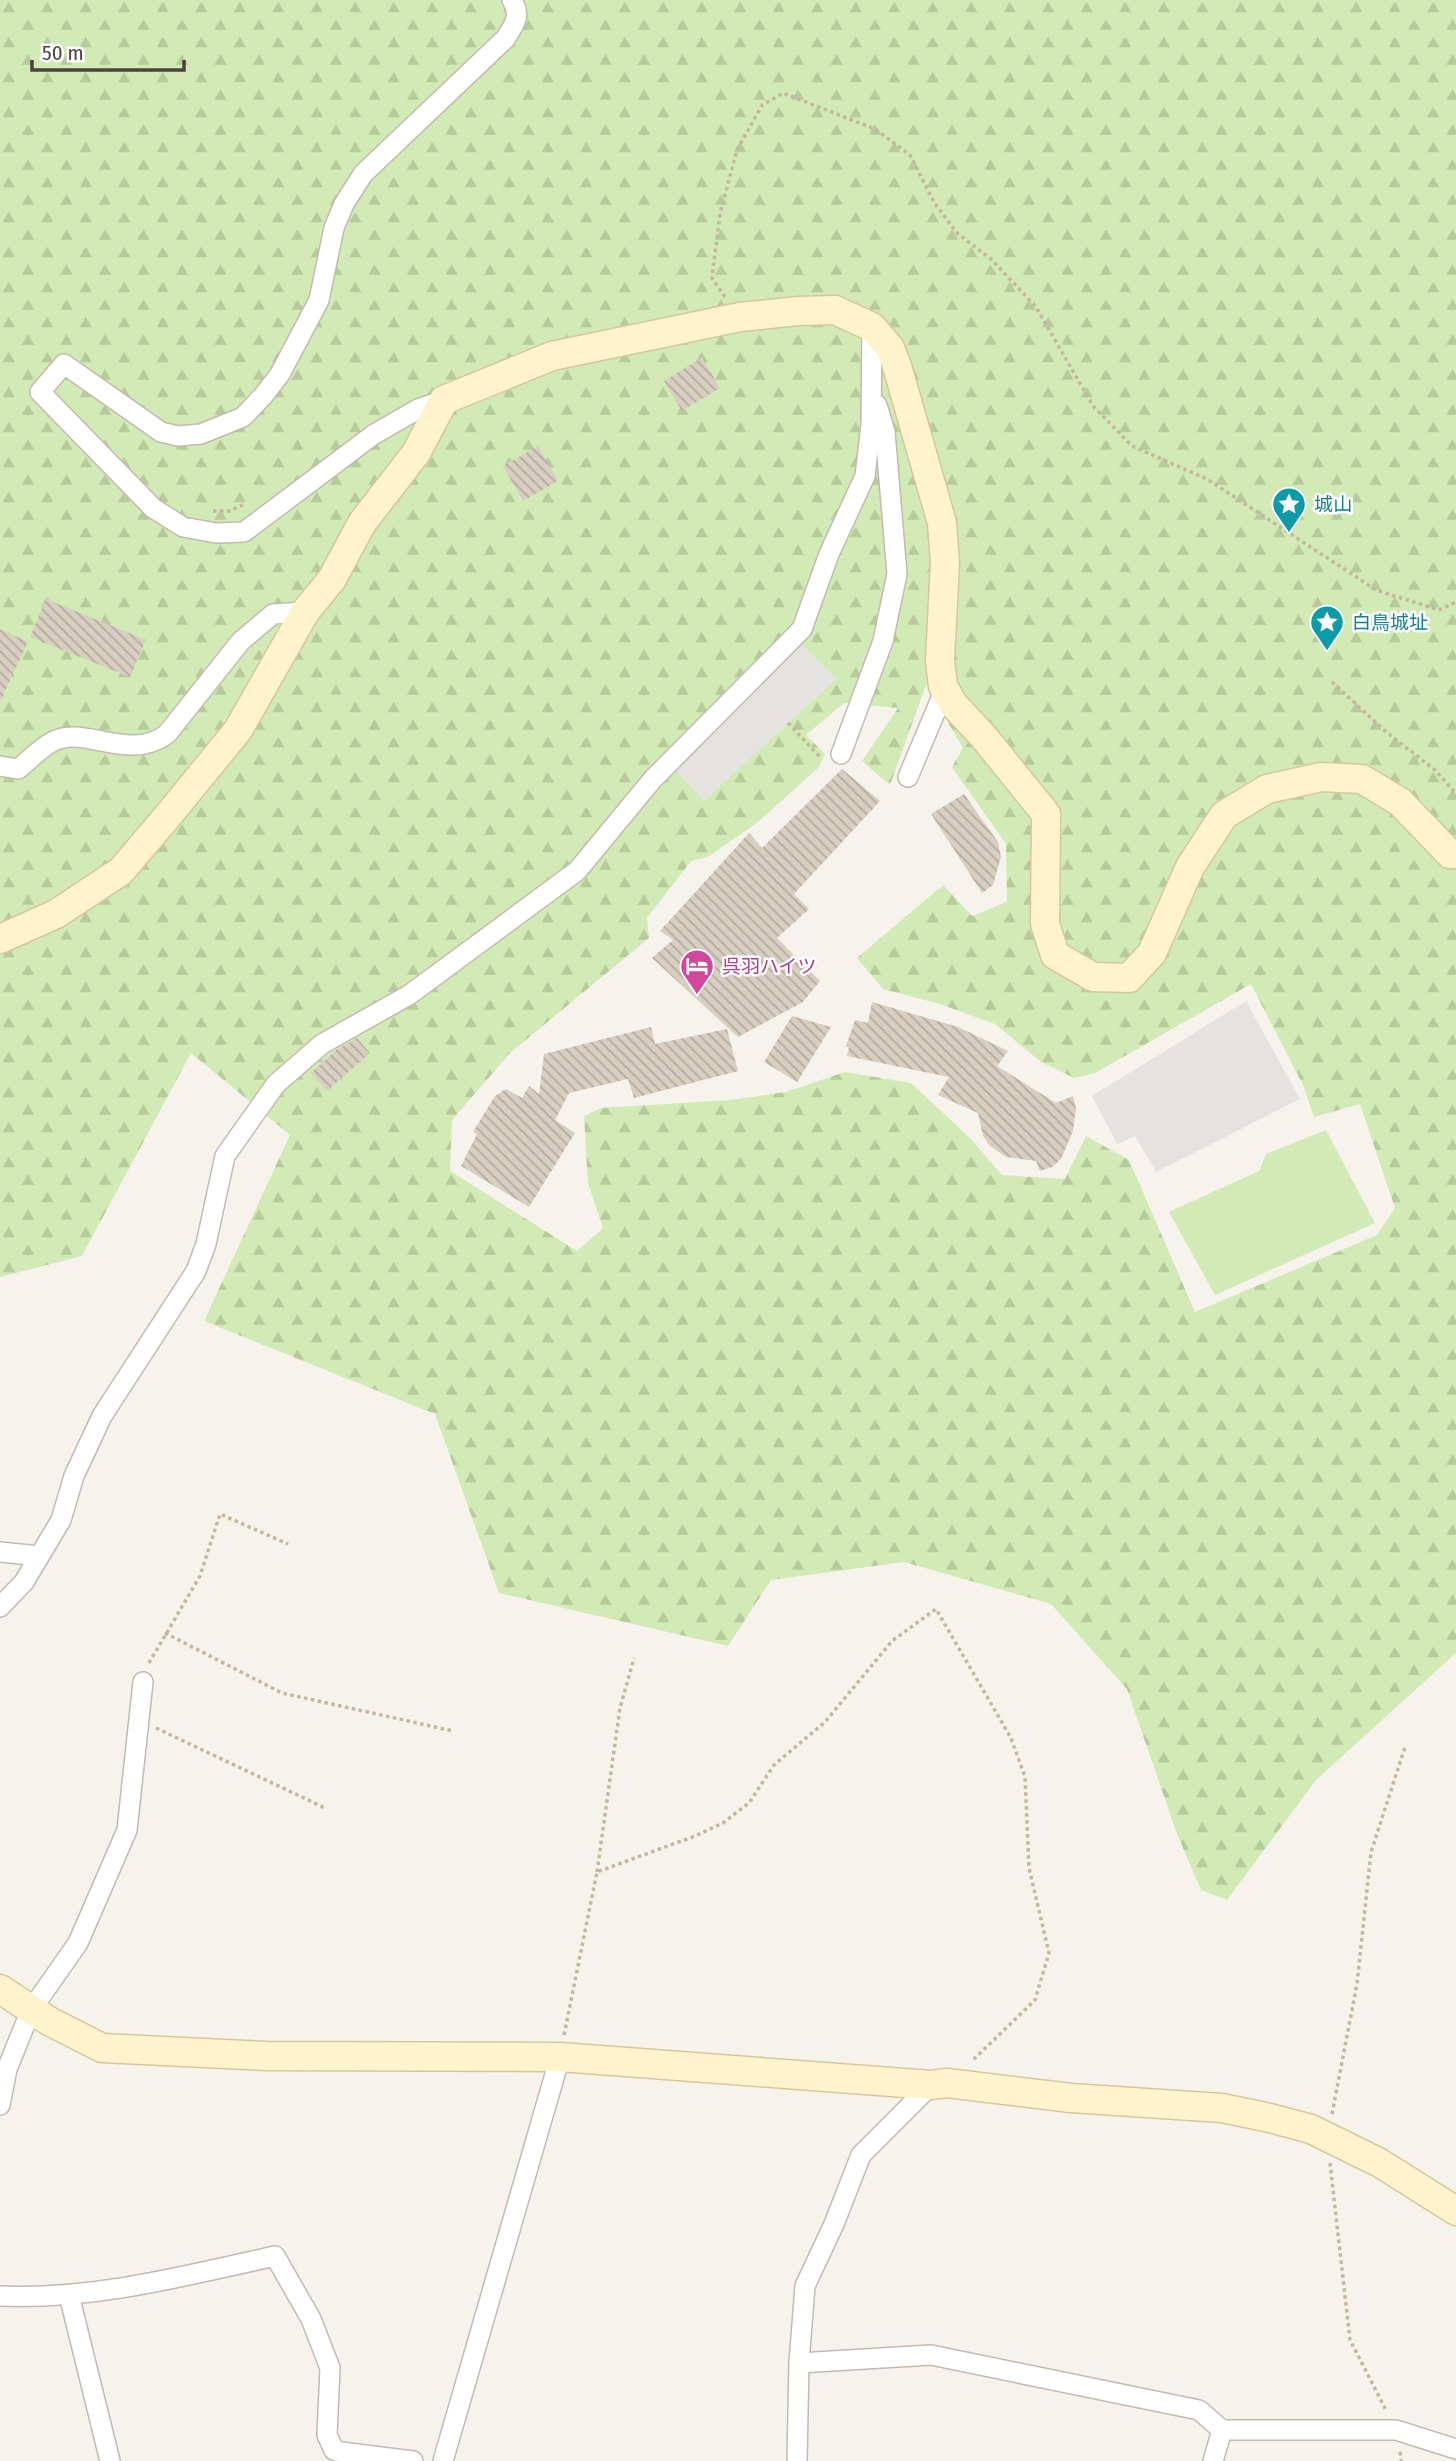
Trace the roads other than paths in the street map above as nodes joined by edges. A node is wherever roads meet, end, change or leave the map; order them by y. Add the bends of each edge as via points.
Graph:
1 (512, 0) edge
2 (872, 327) junction
3 (872, 387) junction
4 (444, 400) junction
5 (305, 612) junction
6 (945, 689) junction
7 (834, 759) road end
8 (0, 766) edge
9 (908, 777) dead end
10 (1456, 854) edge
11 (0, 939) edge
12 (0, 1552) edge
13 (40, 1556) junction
14 (0, 1606) edge
15 (143, 1682) road end
16 (0, 1989) edge
17 (31, 2010) junction
18 (560, 2057) junction
19 (939, 2084) junction
20 (0, 2105) edge
21 (1456, 2211) edge
22 (69, 2295) junction
23 (0, 2296) edge
24 (799, 2363) junction
25 (1222, 2430) junction
26 (1456, 2449) edge
27 (110, 2461) edge
28 (413, 2461) edge
29 (443, 2461) edge
30 (797, 2461) edge
31 (1213, 2461) edge

1 - 4 street via 517,19 505,39 379,157 344,204 334,228 320,300 280,374 243,416 201,434 161,432 64,364 40,392 153,508 183,527 216,533 244,532 373,435
2 - 3 street
2 - 4 street via 835,310 740,317 552,356
2 - 6 street via 890,348 897,366 942,523 946,562 940,661
3 - 7 street via 885,432 897,574 883,641
3 - 13 street via 864,476 802,629 653,779 577,871 409,995 322,1044 276,1084 225,1156 195,1271 102,1416 74,1476 61,1520
4 - 5 street via 416,453 362,523 332,579
5 - 8 street via 273,614 241,640 167,734 153,744 67,738 52,741 18,769
5 - 11 street via 238,730 121,871 57,914
6 - 9 street
6 - 10 street via 1046,814 1045,924 1055,956 1093,977 1129,978 1152,953 1190,867 1224,815 1267,789 1321,776 1362,779 1400,802 1450,854
12 - 13 street
13 - 14 street via 24,1582
15 - 17 street via 127,1830 78,1942
16 - 17 street
17 - 18 street via 102,2048 266,2056
17 - 20 street via 7,2069
18 - 19 street
18 - 29 street
19 - 21 street via 1222,2108 1270,2118 1327,2137 1380,2163
19 - 24 street via 861,2155 805,2286
22 - 23 street
22 - 27 street
22 - 28 street via 153,2283 275,2256 312,2319 330,2368 330,2444 341,2452
24 - 25 street via 930,2355 1199,2410
24 - 30 street
25 - 26 street via 1396,2430
25 - 31 street

